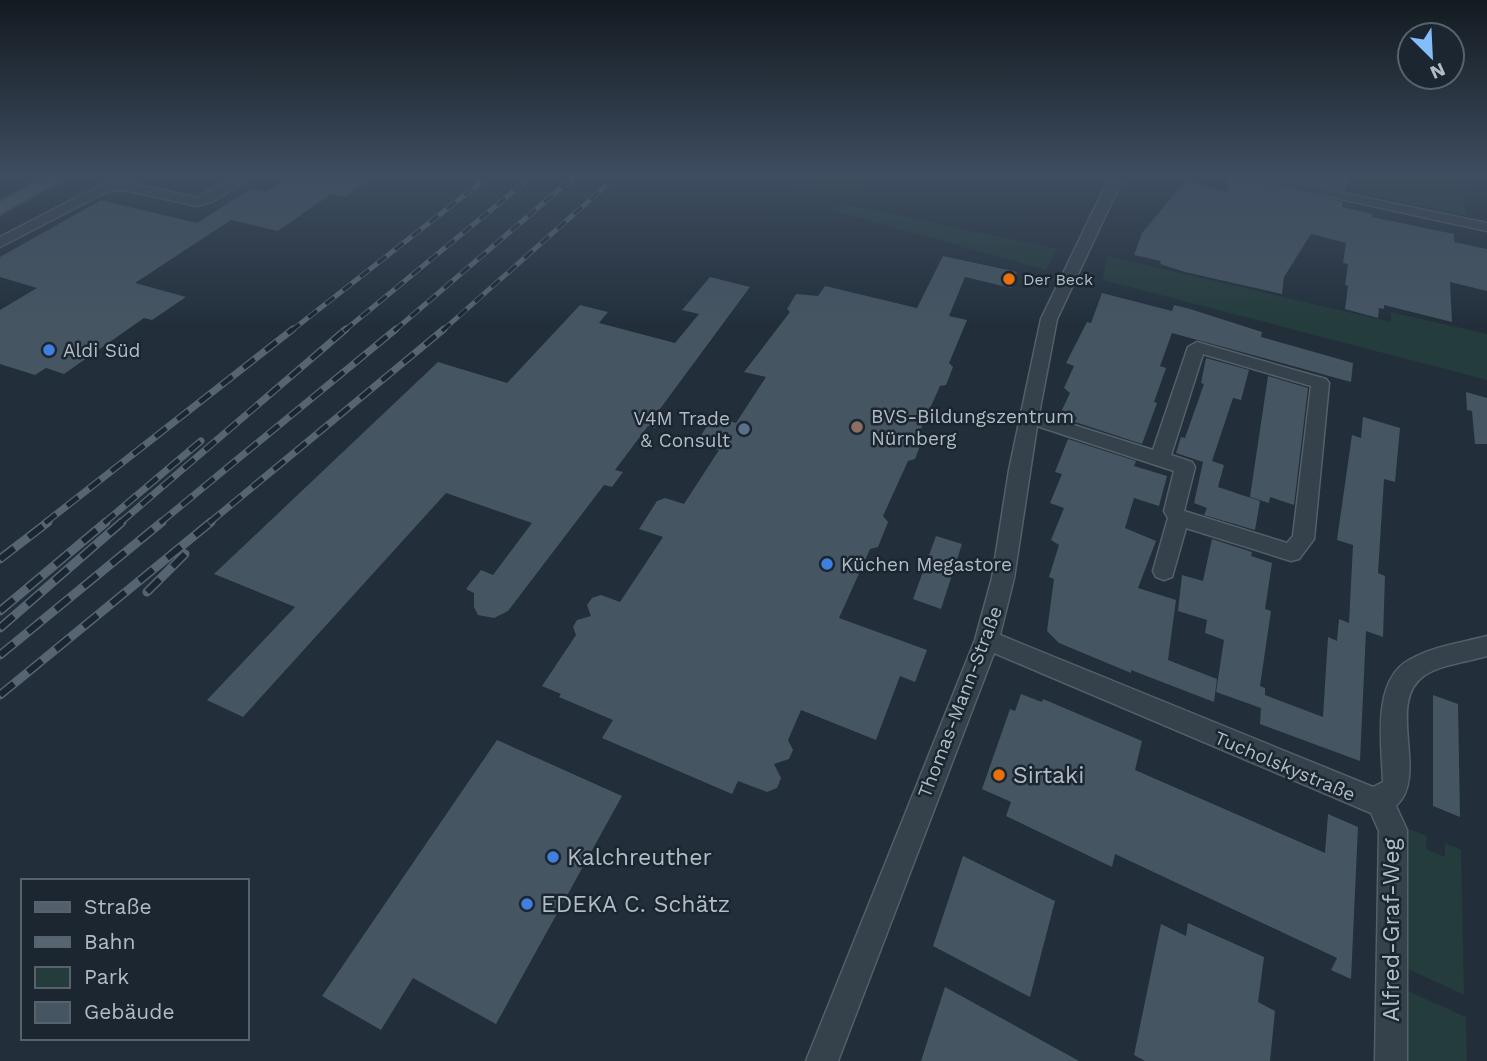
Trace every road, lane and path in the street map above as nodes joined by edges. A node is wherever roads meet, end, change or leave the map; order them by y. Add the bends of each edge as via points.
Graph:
1 (33, 226) edge
2 (1093, 226) edge
3 (0, 243) edge
4 (1029, 417) junction
5 (1160, 459) junction
6 (1178, 518) junction
7 (1164, 571) dead end
8 (987, 640) junction
9 (1487, 646) edge
10 (1379, 801) junction
11 (822, 1061) edge
12 (1391, 1061) edge

1 - 3 street
2 - 4 street, Thomas-Mann-Straße via 1049,319
4 - 5 street
4 - 8 street, Thomas-Mann-Straße via 1003,578
5 - 6 street via 1185,467 1174,511
5 - 6 street via 1197,347 1320,383 1303,539 1291,553
6 - 7 street
8 - 10 street, Tucholskystraße via 1355,795
8 - 11 street, Thomas-Mann-Straße
9 - 10 street, Tucholskystraße via 1415,668 1403,679 1396,694 1396,784 1391,794
10 - 12 street, Alfred-Graf-Weg via 1392,830

